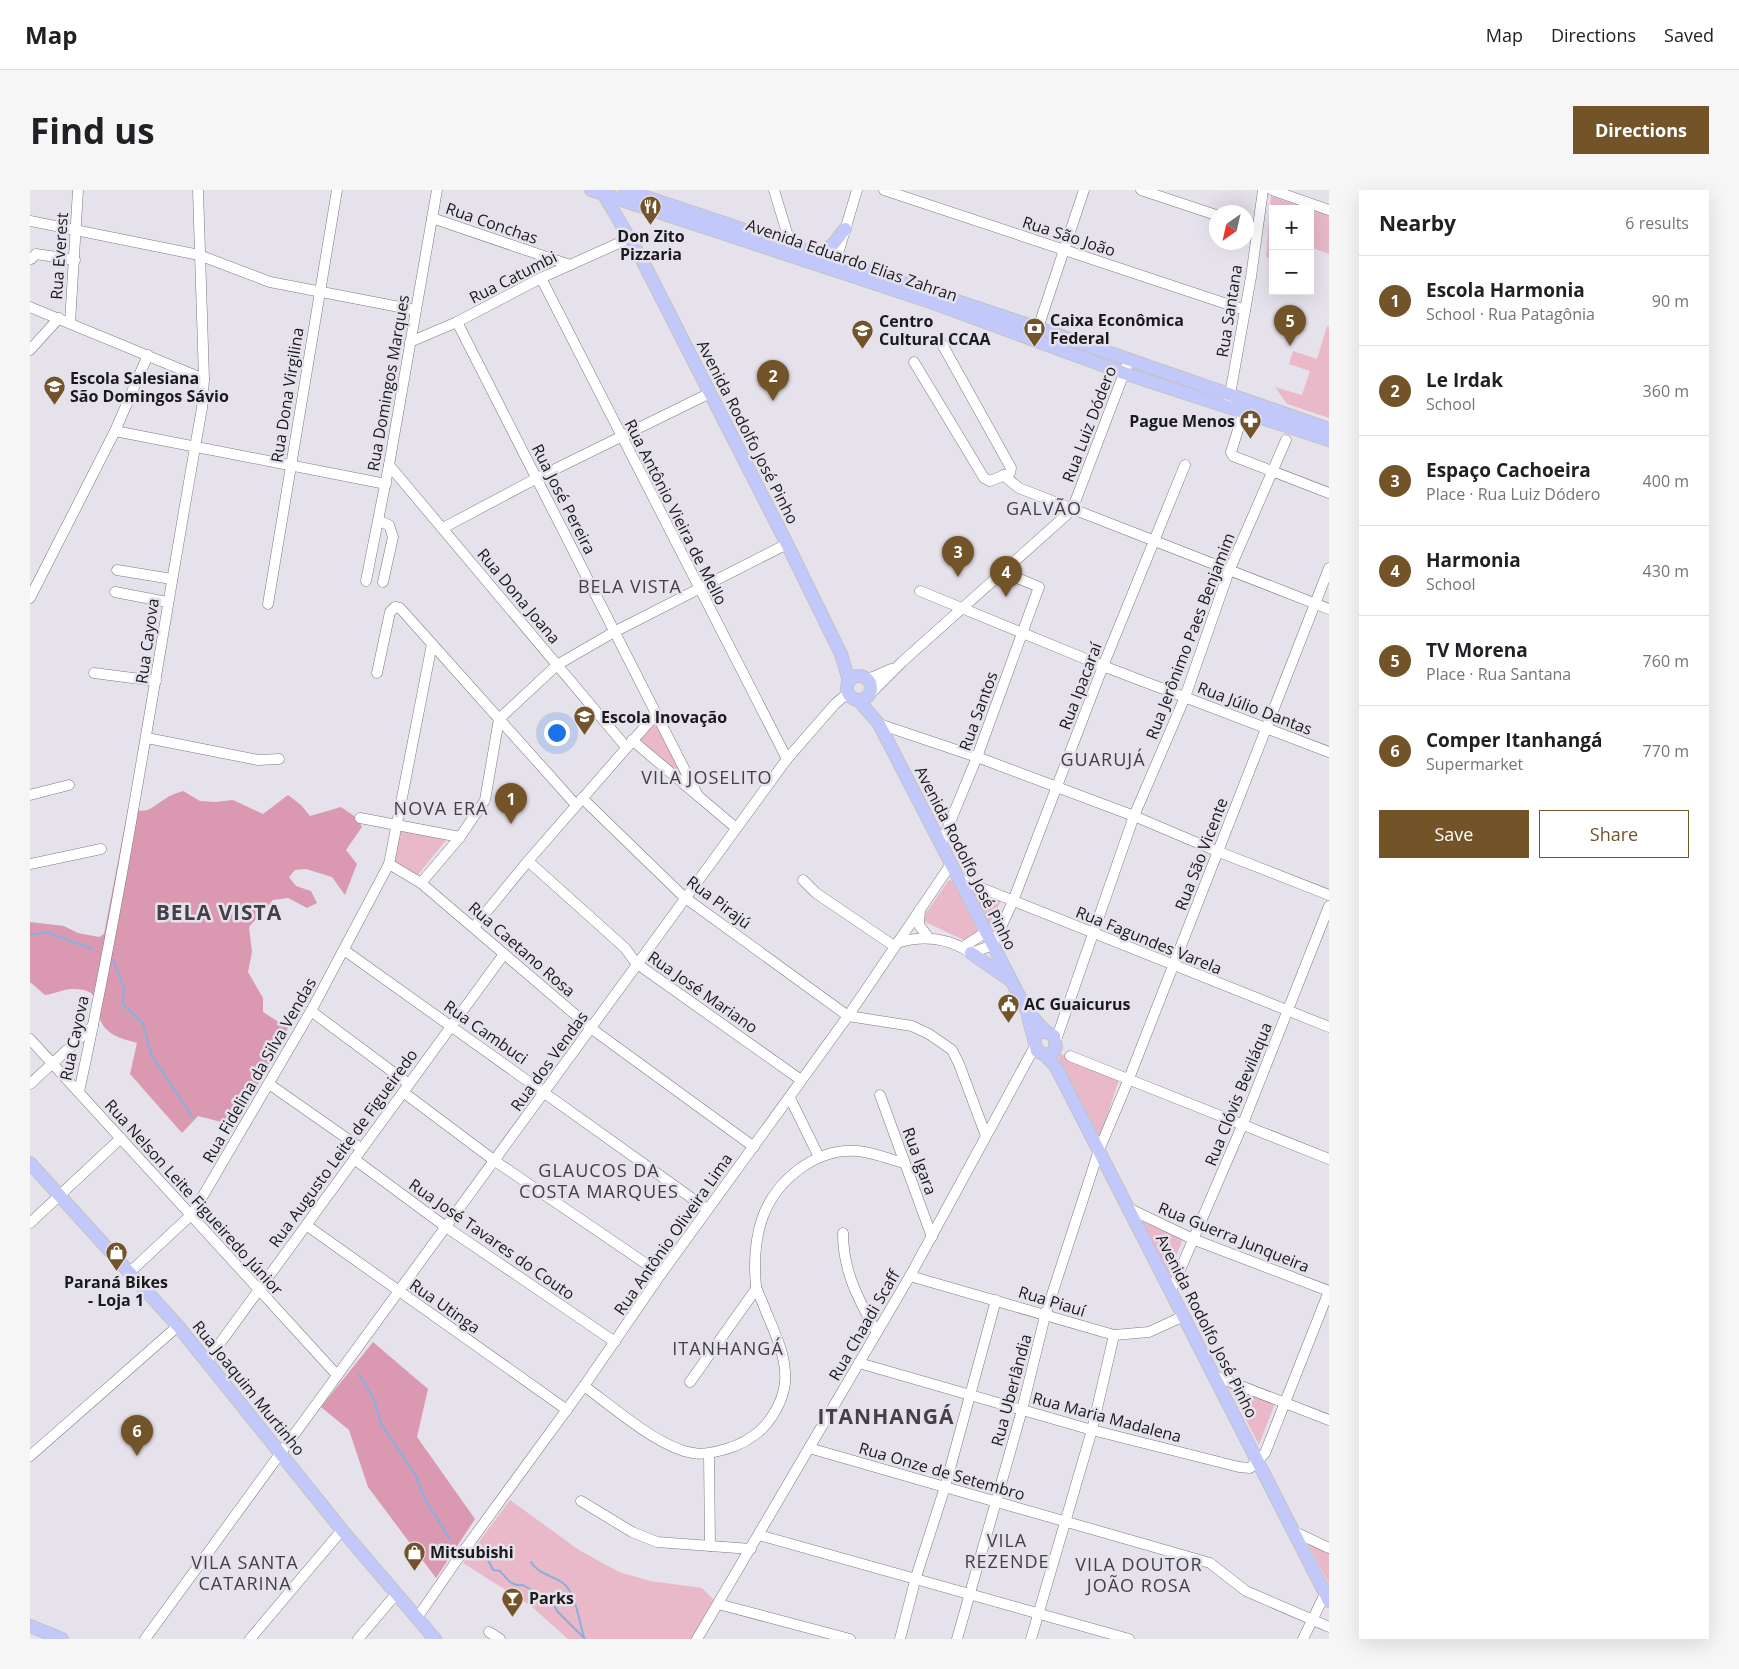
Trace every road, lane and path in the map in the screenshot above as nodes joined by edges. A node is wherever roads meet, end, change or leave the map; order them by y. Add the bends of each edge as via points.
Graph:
1 (78, 190) edge
2 (198, 190) edge
3 (337, 190) edge
4 (437, 190) edge
5 (591, 190) edge
6 (774, 190) edge
7 (857, 190) edge
8 (884, 190) edge
9 (1084, 190) edge
10 (1141, 190) edge
11 (1262, 190) edge
12 (1272, 190) edge
13 (613, 193) edge
14 (1329, 210) edge
15 (1209, 213) edge
16 (432, 218) junction
17 (30, 221) edge
18 (1254, 228) edge
19 (77, 229) junction
20 (844, 229) junction
21 (1257, 229) junction
22 (627, 233) junction
23 (791, 246) junction
24 (1064, 250) junction
25 (199, 255) junction
26 (821, 255) junction
27 (31, 260) edge
28 (75, 260) junction
29 (570, 265) junction
30 (834, 265) junction
31 (541, 278) junction
32 (319, 291) junction
33 (30, 307) edge
34 (415, 310) junction
35 (1245, 310) junction
36 (58, 318) junction
37 (457, 322) junction
38 (70, 323) junction
39 (1038, 328) junction
40 (410, 342) junction
41 (942, 344) dead end
42 (30, 350) edge
43 (148, 355) junction
44 (1129, 360) junction
45 (914, 362) dead end
46 (1124, 373) junction
47 (204, 379) junction
48 (710, 393) junction
49 (1229, 400) junction
50 (1265, 408) junction
51 (1244, 412) junction
52 (1329, 429) edge
53 (115, 430) junction
54 (620, 436) junction
55 (1286, 440) dead end
56 (1329, 440) edge
57 (195, 447) junction
58 (389, 465) junction
59 (1185, 465) dead end
60 (291, 466) junction
61 (1271, 470) junction
62 (1003, 475) junction
63 (537, 478) junction
64 (386, 484) junction
65 (1329, 494) edge
66 (1072, 510) junction
67 (379, 521) junction
68 (443, 528) junction
69 (1154, 541) junction
70 (787, 544) junction
71 (1329, 568) edge
72 (117, 570) dead end
73 (1229, 571) junction
74 (1003, 572) junction
75 (172, 579) junction
76 (366, 581) dead end
77 (383, 582) dead end
78 (699, 589) junction
79 (920, 591) dead end
80 (115, 592) dead end
81 (30, 598) edge
82 (167, 602) junction
83 (268, 604) dead end
84 (1315, 604) junction
85 (962, 608) junction
86 (1329, 609) edge
87 (614, 632) junction
88 (1023, 632) junction
89 (432, 644) junction
90 (841, 654) junction
91 (902, 662) junction
92 (556, 665) junction
93 (1103, 666) junction
94 (94, 673) dead end
95 (377, 673) dead end
96 (865, 677) junction
97 (156, 682) junction
98 (848, 687) junction
99 (866, 697) junction
100 (1185, 697) junction
101 (656, 714) junction
102 (499, 719) junction
103 (878, 722) junction
104 (1266, 728) junction
105 (147, 738) junction
106 (629, 744) junction
107 (1329, 752) edge
108 (977, 757) junction
109 (279, 759) dead end
110 (787, 759) junction
111 (69, 785) dead end
112 (1056, 788) junction
113 (30, 795) edge
114 (698, 796) junction
115 (579, 802) junction
116 (1134, 816) junction
117 (360, 818) dead end
118 (397, 825) junction
119 (736, 828) junction
120 (460, 838) junction
121 (941, 844) junction
122 (101, 849) dead end
123 (1219, 852) junction
124 (528, 861) junction
125 (30, 864) edge
126 (390, 864) junction
127 (951, 864) junction
128 (959, 879) junction
129 (803, 880) dead end
130 (421, 883) junction
131 (1329, 895) edge
132 (684, 897) junction
133 (1013, 901) junction
134 (1329, 906) edge
135 (920, 908) junction
136 (474, 927) junction
137 (986, 932) junction
138 (1094, 934) junction
139 (928, 937) junction
140 (895, 945) junction
141 (993, 945) junction
142 (344, 950) junction
143 (967, 950) junction
144 (504, 954) junction
145 (636, 963) junction
146 (1174, 966) junction
147 (1011, 981) junction
148 (1288, 1010) junction
149 (311, 1011) junction
150 (1027, 1011) junction
151 (848, 1016) junction
152 (93, 1026) junction
153 (452, 1027) junction
154 (1329, 1027) edge
155 (592, 1029) junction
156 (30, 1039) edge
157 (1050, 1041) junction
158 (1034, 1043) junction
159 (1070, 1056) dead end
160 (52, 1064) junction
161 (801, 1080) junction
162 (1128, 1081) junction
163 (30, 1084) edge
164 (269, 1084) junction
165 (406, 1088) junction
166 (78, 1092) junction
167 (543, 1092) junction
168 (880, 1095) dead end
169 (790, 1098) junction
170 (1242, 1126) junction
171 (986, 1136) junction
172 (121, 1138) junction
173 (754, 1147) junction
174 (362, 1149) junction
175 (1099, 1150) junction
176 (819, 1157) junction
177 (354, 1159) junction
178 (1329, 1159) edge
179 (495, 1161) junction
180 (30, 1163) edge
181 (904, 1163) junction
182 (60, 1195) junction
183 (1128, 1208) junction
184 (707, 1209) junction
185 (191, 1215) junction
186 (30, 1223) edge
187 (306, 1225) junction
188 (446, 1227) junction
189 (843, 1233) dead end
190 (932, 1237) junction
191 (1194, 1240) junction
192 (130, 1272) junction
193 (661, 1274) junction
194 (910, 1276) junction
195 (756, 1288) junction
196 (258, 1290) junction
197 (1171, 1291) junction
198 (1329, 1291) edge
199 (399, 1292) junction
200 (996, 1300) junction
201 (1046, 1316) junction
202 (1184, 1316) junction
203 (178, 1326) junction
204 (876, 1331) junction
205 (1114, 1335) junction
206 (615, 1342) junction
207 (207, 1361) junction
208 (859, 1363) junction
209 (337, 1375) junction
210 (1215, 1376) junction
211 (690, 1382) dead end
212 (584, 1386) junction
213 (969, 1395) junction
214 (1286, 1402) junction
215 (567, 1410) junction
216 (1022, 1410) junction
217 (1329, 1420) edge
218 (1092, 1430) junction
219 (809, 1448) junction
220 (281, 1452) junction
221 (709, 1454) junction
222 (30, 1456) edge
223 (1257, 1459) junction
224 (945, 1487) junction
225 (581, 1501) dead end
226 (996, 1502) junction
227 (1066, 1522) junction
228 (342, 1530) junction
229 (1295, 1532) junction
230 (760, 1535) junction
231 (710, 1546) junction
232 (1329, 1548) edge
233 (750, 1549) junction
234 (916, 1577) junction
235 (397, 1593) junction
236 (968, 1593) junction
237 (1327, 1597) edge
238 (718, 1604) junction
239 (1038, 1612) junction
240 (417, 1618) junction
241 (1311, 1621) junction
242 (30, 1626) edge
243 (1329, 1627) edge
244 (489, 1632) dead end
245 (820, 1635) edge
246 (62, 1639) edge
247 (145, 1639) edge
248 (250, 1639) edge
249 (358, 1639) edge
250 (435, 1639) edge
251 (500, 1639) edge
252 (697, 1639) edge
253 (850, 1639) edge
254 (900, 1639) edge
255 (957, 1639) edge
256 (1031, 1639) edge
257 (1130, 1639) edge
258 (1303, 1639) edge

1 - 19 street, Rua Everest
2 - 25 street, Rua Cayova
3 - 32 street, Rua Dona Virgilina
4 - 16 street, Rua Domingos Marques
5 - 13 main road, Avenida Eduardo Elias Zahran
6 - 23 street
7 - 20 street
8 - 24 street, Rua São João
9 - 24 street
10 - 15 street
11 - 21 street, Rua Santana
12 - 14 street
13 - 22 main road, Avenida Rodolfo José Pinho
13 - 23 main road, Avenida Eduardo Elias Zahran
13 - 30 main road, Avenida Eduardo Elias Zahran
16 - 29 street, Rua Conchas
16 - 34 street, Rua Domingos Marques
17 - 19 street
18 - 21 street
19 - 25 street
19 - 28 street, Rua Everest
20 - 26 main road
20 - 30 street
21 - 35 street, Rua Santana
22 - 29 street, Rua Catumbi
22 - 48 main road, Avenida Rodolfo José Pinho
23 - 26 main road, Avenida Eduardo Elias Zahran
24 - 35 street, Rua São João
24 - 39 street
25 - 32 street via 270,282
25 - 47 street, Rua Cayova
26 - 30 main road, Avenida Eduardo Elias Zahran
27 - 28 street via 36,254
28 - 38 street, Rua Everest
29 - 31 street, Rua Catumbi
30 - 39 main road, Avenida Eduardo Elias Zahran
30 - 46 main road, Avenida Eduardo Elias Zahran
31 - 37 street, Rua Catumbi
31 - 54 street, Rua Antônio Vieira de Mello
32 - 34 street
32 - 60 street, Rua Dona Virgilina
33 - 36 street
34 - 40 street, Rua Domingos Marques
35 - 49 street, Rua Santana
36 - 38 street
36 - 42 street
37 - 40 street, Rua Catumbi
37 - 63 street, Rua José Pereira
38 - 43 street
39 - 44 main road, Avenida Eduardo Elias Zahran
40 - 58 street, Rua Domingos Marques
41 - 62 street via 1011,468
43 - 47 street
43 - 53 street
44 - 46 street, Rua Luiz Dódero
44 - 49 main road, Avenida Eduardo Elias Zahran
45 - 62 street via 984,478 990,481
46 - 49 main road, Avenida Eduardo Elias Zahran
46 - 66 street, Rua Luiz Dódero
47 - 57 street, Rua Cayova
48 - 54 street
48 - 70 main road, Avenida Rodolfo José Pinho
49 - 50 main road, Avenida Eduardo Elias Zahran
49 - 51 main road, Avenida Eduardo Elias Zahran
50 - 51 main road
50 - 52 main road, Avenida Eduardo Elias Zahran
51 - 56 main road, Avenida Eduardo Elias Zahran
51 - 61 street via 1232,456
53 - 57 street
53 - 81 street
54 - 63 street
54 - 78 street, Rua Antônio Vieira de Mello
55 - 61 street, Rua Jerônimo Paes Benjamim
57 - 60 street
57 - 75 street, Rua Cayova
58 - 64 street, Rua Domingos Marques
58 - 68 street, Rua Dona Joana
59 - 69 street, Rua Ipacaraí
60 - 64 street
60 - 83 street, Rua Dona Virgilina
61 - 65 street
61 - 73 street, Rua Jerônimo Paes Benjamim
62 - 66 street via 1019,488
63 - 68 street
63 - 87 street, Rua José Pereira
64 - 67 street, Rua Domingos Marques
66 - 69 street
66 - 74 street, Rua Luiz Dódero
67 - 76 street, Rua Domingos Marques
67 - 77 street via 388,524 393,537
68 - 92 street, Rua Dona Joana
69 - 73 street
69 - 93 street, Rua Ipacaraí
70 - 78 street
70 - 90 main road, Avenida Rodolfo José Pinho
71 - 84 street, Rua São Vicente
72 - 75 street
73 - 84 street
73 - 100 street, Rua Jerônimo Paes Benjamim
74 - 85 street, Rua Luiz Dódero
74 - 88 street, Rua Santos via 1039,587
75 - 82 street, Rua Cayova
78 - 87 street
78 - 110 street, Rua Antônio Vieira de Mello
79 - 85 street, Rua Júlio Dantas
80 - 82 street
82 - 97 street, Rua Cayova
84 - 86 street
84 - 104 street, Rua São Vicente
85 - 88 street, Rua Júlio Dantas
85 - 91 street, Rua Luiz Dódero
87 - 92 street
87 - 101 street, Rua José Pereira
88 - 93 street, Rua Júlio Dantas
88 - 108 street, Rua Santos
89 - 95 street, Rua Pirajú via 400,608 392,608
89 - 102 street, Rua Pirajú
89 - 118 street, Rua Fidelina da Silva Vendas
90 - 96 main road
90 - 98 main road
91 - 96 street, Rua Luiz Dódero
91 - 99 street, Rua Luiz Dódero
92 - 102 street
92 - 106 street, Rua Dona Joana
93 - 100 street, Rua Júlio Dantas
93 - 112 street, Rua Ipacaraí
94 - 97 street
96 - 98 main road via 854,676
96 - 99 main road via 872,687
97 - 105 street, Rua Cayova
98 - 99 main road, Avenida Rodolfo José Pinho
98 - 110 street, Rua dos Vendas
99 - 103 main road, Avenida Rodolfo José Pinho
100 - 104 street, Rua Júlio Dantas
100 - 116 street, Rua Jerônimo Paes Benjamim
101 - 106 street
101 - 114 street, Rua José Pereira
102 - 115 street, Rua Pirajú
102 - 120 street via 485,800
103 - 108 street
103 - 121 main road, Avenida Rodolfo José Pinho
104 - 107 street, Rua Júlio Dantas
104 - 123 street, Rua São Vicente
105 - 109 street via 258,760
105 - 152 street, Rua Cayova
106 - 114 street, Rua Dona Joana
106 - 115 street
108 - 112 street
108 - 121 street, Rua Santos
110 - 119 street, Rua dos Vendas
111 - 113 street
112 - 116 street
112 - 133 street, Rua Ipacaraí
114 - 119 street, Rua Dona Joana
115 - 124 street
115 - 132 street, Rua Pirajú
116 - 123 street
116 - 138 street, Rua Jerônimo Paes Benjamim
117 - 118 street
118 - 120 street
118 - 126 street, Rua Fidelina da Silva Vendas
119 - 132 street, Rua dos Vendas
120 - 130 street
121 - 127 main road, Avenida Rodolfo José Pinho
122 - 125 street
123 - 131 street
123 - 146 street, Rua São Vicente
124 - 136 street
124 - 145 street, Rua José Mariano via 625,948
126 - 130 street, Rua Caetano Rosa
126 - 142 street, Rua Fidelina da Silva Vendas
127 - 128 main road, Avenida Rodolfo José Pinho
127 - 135 street, Rua Antônio Oliveira Lima
128 - 133 street, Rua Fagundes Varela
128 - 137 main road, Avenida Rodolfo José Pinho
129 - 140 street via 816,893
130 - 136 street, Rua Caetano Rosa
132 - 145 street, Rua dos Vendas
132 - 151 street, Rua Pirajú
133 - 138 street, Rua Fagundes Varela
133 - 141 street, Rua Ipacaraí
134 - 148 street, Rua Clóvis Beviláqua
135 - 139 street via 919,925
135 - 140 street, Rua Antônio Oliveira Lima
136 - 144 street, Rua Caetano Rosa
137 - 141 main road, Avenida Rodolfo José Pinho
137 - 143 street
138 - 146 street, Rua Fagundes Varela
138 - 157 street, Rua Jerônimo Paes Benjamim via 1065,1013
139 - 140 street via 916,937
139 - 143 street
140 - 151 street, Rua Antônio Oliveira Lima
141 - 143 street
141 - 147 main road, Avenida Rodolfo José Pinho
142 - 149 street, Rua Fidelina da Silva Vendas
142 - 153 street, Rua Cambuci
143 - 147 main road
144 - 153 street, Rua Augusto Leite de Figueiredo
144 - 155 street, Rua Caetano Rosa
145 - 155 street, Rua dos Vendas
145 - 161 street, Rua José Mariano
146 - 148 street, Rua Fagundes Varela
146 - 162 street, Rua São Vicente
147 - 150 main road, Avenida Rodolfo José Pinho
148 - 154 street, Rua Fagundes Varela
148 - 170 street, Rua Clóvis Beviláqua
149 - 164 street, Rua Fidelina da Silva Vendas
149 - 165 street
150 - 157 main road, Avenida Rodolfo José Pinho
150 - 158 main road, Avenida Rodolfo José Pinho
151 - 161 street, Rua Antônio Oliveira Lima
151 - 171 street via 912,1026 952,1050
152 - 160 street
152 - 166 street, Rua Cayova
153 - 165 street, Rua Augusto Leite de Figueiredo
153 - 167 street, Rua Cambuci
155 - 167 street, Rua dos Vendas
155 - 173 street, Rua Caetano Rosa
156 - 160 street, Rua Nelson Leite Figueiredo Júnior
157 - 158 main road via 1036,1035
157 - 158 main road via 1037,1052
157 - 175 main road, Avenida Rodolfo José Pinho via 1056,1067
158 - 171 street, Rua Chaadi Scaff via 1027,1065
159 - 162 street
160 - 163 street
160 - 166 street, Rua Nelson Leite Figueiredo Júnior
161 - 169 street, Rua Antônio Oliveira Lima
162 - 170 street
162 - 175 street, Rua São Vicente
164 - 174 street
164 - 185 street, Rua Fidelina da Silva Vendas
165 - 174 street, Rua Augusto Leite de Figueiredo
165 - 179 street
166 - 172 street, Rua Nelson Leite Figueiredo Júnior
167 - 179 street, Rua dos Vendas
167 - 184 street, Rua Cambuci
168 - 181 street, Rua Igara
169 - 173 street, Rua Antônio Oliveira Lima
169 - 176 street
170 - 178 street
170 - 191 street, Rua Clóvis Beviláqua
171 - 190 street, Rua Chaadi Scaff
172 - 182 street
172 - 185 street, Rua Nelson Leite Figueiredo Júnior
173 - 184 street, Rua Antônio Oliveira Lima
174 - 177 street, Rua Augusto Leite de Figueiredo
175 - 183 main road, Avenida Rodolfo José Pinho
175 - 201 street, Rua Uberlândia
176 - 181 street via 840,1151 857,1151
176 - 195 street via 786,1180 762,1218 756,1252
177 - 187 street, Rua Augusto Leite de Figueiredo
177 - 188 street, Rua José Tavares do Couto
179 - 188 street, Rua dos Vendas
179 - 193 street
180 - 182 main road, Rua Joaquim Murtinho
181 - 190 street, Rua Igara
182 - 186 street
182 - 192 main road, Rua Joaquim Murtinho
183 - 191 street, Rua Guerra Junqueira
183 - 197 main road, Avenida Rodolfo José Pinho
184 - 193 street, Rua Antônio Oliveira Lima
185 - 192 street, Rua Fidelina da Silva Vendas
185 - 196 street, Rua Nelson Leite Figueiredo Júnior
187 - 196 street, Rua Augusto Leite de Figueiredo
187 - 199 street, Rua Utinga
188 - 199 street, Rua dos Vendas
188 - 206 street, Rua José Tavares do Couto
189 - 204 street via 846,1268 857,1297
190 - 194 street, Rua Chaadi Scaff
191 - 197 street, Rua Clóvis Beviláqua
191 - 198 street, Rua Guerra Junqueira
192 - 203 main road, Rua Joaquim Murtinho
193 - 206 street, Rua Antônio Oliveira Lima
194 - 200 street, Rua Piauí
194 - 204 street, Rua Chaadi Scaff
195 - 211 street
195 - 221 street via 777,1340 786,1386 771,1417 754,1437
196 - 207 street, Rua Augusto Leite de Figueiredo
196 - 209 street, Rua Nelson Leite Figueiredo Júnior
197 - 202 main road, Avenida Rodolfo José Pinho
198 - 214 street
199 - 209 street, Rua dos Vendas
199 - 215 street, Rua Utinga
200 - 201 street, Rua Piauí
200 - 213 street
201 - 205 street, Rua Piauí
201 - 216 street, Rua Uberlândia
202 - 205 street, Rua Piauí via 1149,1332
202 - 210 main road, Avenida Rodolfo José Pinho
203 - 207 main road, Rua Joaquim Murtinho
203 - 222 street
204 - 208 street, Rua Chaadi Scaff
205 - 218 street
206 - 212 street, Rua Antônio Oliveira Lima
207 - 220 main road, Rua Joaquim Murtinho
208 - 213 street, Rua Maria Madalena
208 - 219 street, Rua Chaadi Scaff
209 - 220 street, Rua dos Vendas
210 - 214 street
210 - 223 main road, Avenida Rodolfo José Pinho
212 - 215 street, Rua Antônio Oliveira Lima
212 - 221 street via 666,1444 693,1453
213 - 216 street, Rua Maria Madalena
213 - 224 street
214 - 217 street
214 - 223 street via 1265,1453
215 - 240 street, Rua Antônio Oliveira Lima
216 - 218 street, Rua Maria Madalena
216 - 226 street, Rua Uberlândia
218 - 223 street, Rua Maria Madalena via 1245,1468 1254,1465
218 - 227 street
219 - 224 street, Rua Onze de Setembro
219 - 230 street, Rua Chaadi Scaff
220 - 228 main road, Rua Joaquim Murtinho
220 - 247 street, Rua dos Vendas
221 - 231 street
223 - 229 main road, Avenida Rodolfo José Pinho
224 - 226 street, Rua Onze de Setembro
224 - 234 street
225 - 231 street via 632,1532 657,1542
226 - 227 street, Rua Onze de Setembro
226 - 236 street, Rua Uberlândia
227 - 239 street
227 - 241 street, Rua Onze de Setembro via 1210,1563 1246,1591
228 - 235 main road, Rua Joaquim Murtinho
228 - 248 street
229 - 232 street
229 - 237 main road, Avenida Rodolfo José Pinho
230 - 233 street, Rua Chaadi Scaff
230 - 234 street
231 - 233 street
233 - 238 street, Rua Chaadi Scaff
234 - 236 street
234 - 254 street
235 - 240 main road, Rua Joaquim Murtinho
235 - 249 street
236 - 239 street
236 - 255 street, Rua Uberlândia
237 - 241 street
238 - 245 street
238 - 252 street, Rua Chaadi Scaff
239 - 256 street
239 - 257 street
240 - 250 main road, Rua Joaquim Murtinho
241 - 243 street, Rua Onze de Setembro
241 - 258 street
242 - 246 main road
244 - 251 street
245 - 253 street

